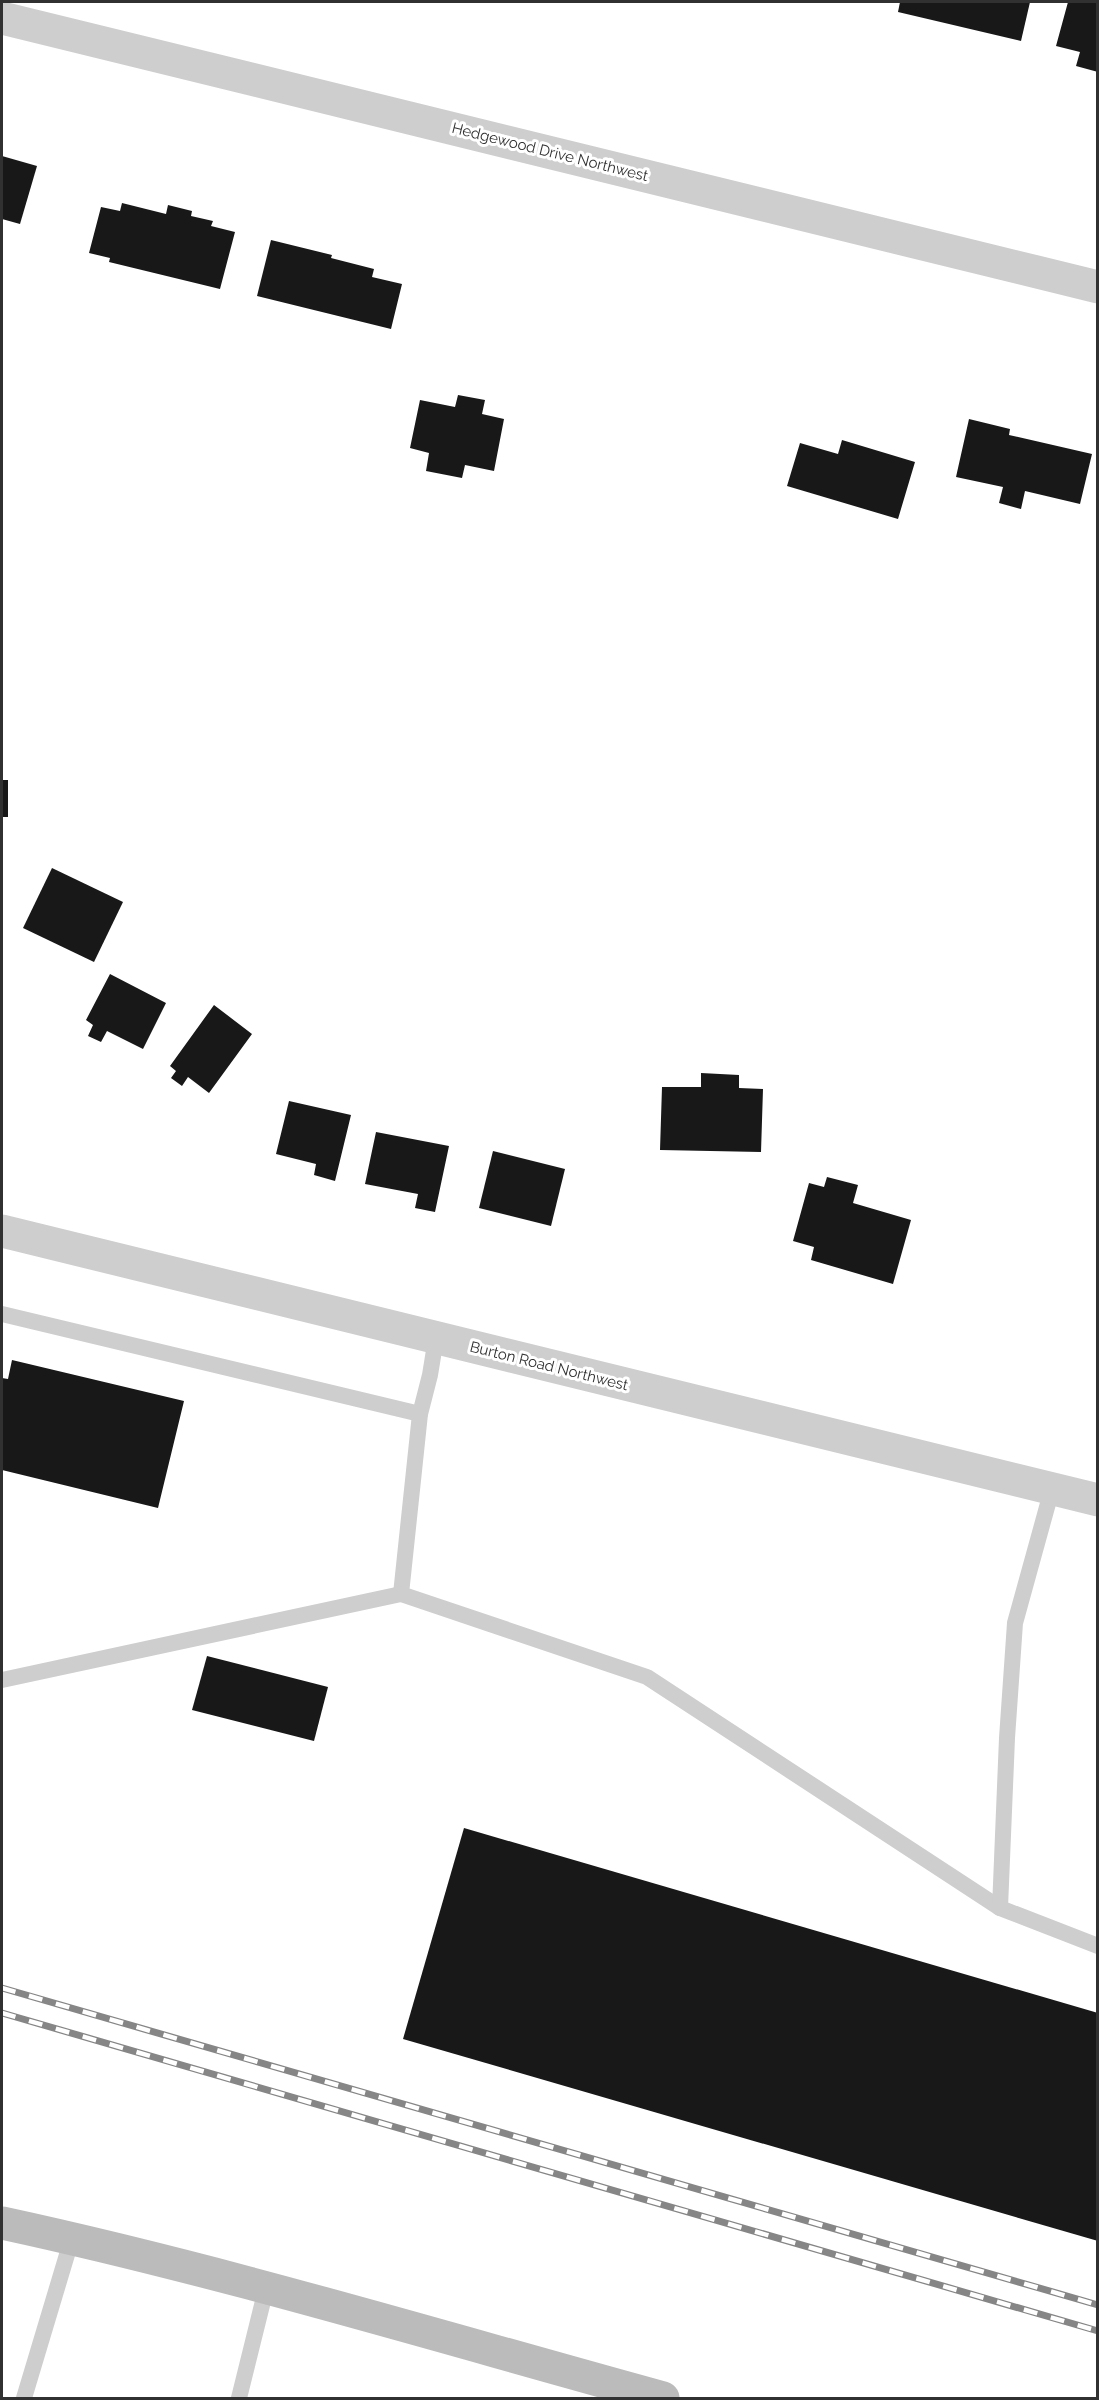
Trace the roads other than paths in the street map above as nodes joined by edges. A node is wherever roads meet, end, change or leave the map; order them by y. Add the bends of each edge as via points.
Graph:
1 (2, 18) edge
2 (1098, 286) edge
3 (2, 1231) edge
4 (2, 1314) edge
5 (436, 1338) junction
6 (420, 1414) junction
7 (1052, 1489) junction
8 (1098, 1500) edge
9 (401, 1594) junction
10 (2, 1680) edge
11 (1000, 1908) junction
12 (1098, 1946) edge
13 (2, 2223) edge
14 (72, 2238) junction
15 (266, 2289) junction
16 (24, 2398) edge
17 (239, 2398) edge
18 (663, 2398) edge

1 - 2 street, Hedgewood Drive Northwest
3 - 5 street, Burton Road Northwest
4 - 6 lane
5 - 6 lane
5 - 7 street, Burton Road Northwest
6 - 9 lane
7 - 8 street, Burton Road Northwest
7 - 11 lane via 1015,1623
9 - 10 lane
9 - 11 lane via 647,1677
11 - 12 lane
13 - 14 main road
14 - 15 main road
14 - 16 lane
15 - 17 lane
15 - 18 main road

